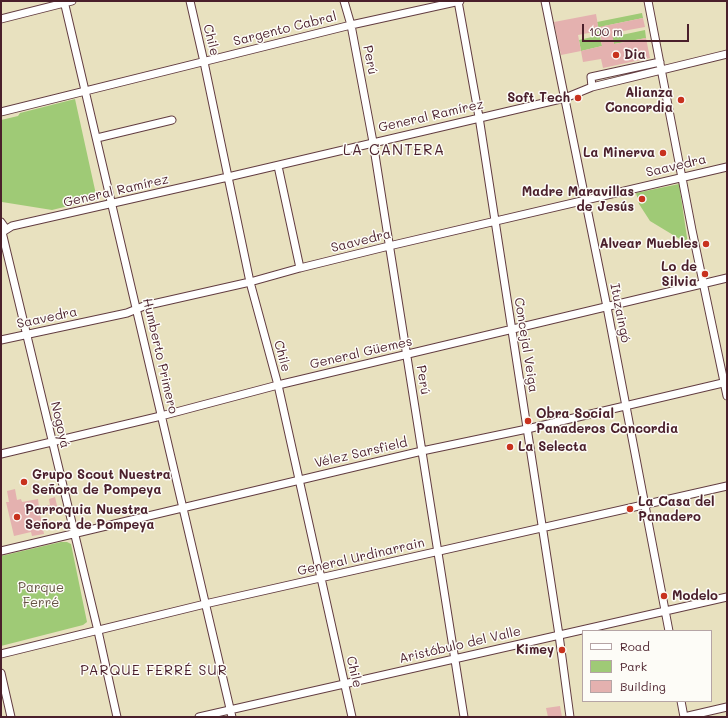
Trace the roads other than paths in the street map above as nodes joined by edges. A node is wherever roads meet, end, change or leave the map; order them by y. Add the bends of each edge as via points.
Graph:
1 (72, 1) edge
2 (190, 1) edge
3 (344, 1) edge
4 (459, 1) edge
5 (545, 1) edge
6 (648, 1) edge
7 (64, 2) edge
8 (1, 19) edge
9 (351, 25) junction
10 (727, 54) edge
11 (204, 62) junction
12 (660, 62) junction
13 (661, 70) junction
14 (592, 87) junction
15 (86, 91) junction
16 (565, 98) junction
17 (1, 112) edge
18 (480, 118) junction
19 (172, 120) dead end
20 (96, 138) junction
21 (373, 142) junction
22 (278, 166) junction
23 (727, 167) edge
24 (682, 177) junction
25 (228, 178) junction
26 (586, 200) junction
27 (112, 204) junction
28 (495, 221) junction
29 (1, 222) edge
30 (3, 232) edge
31 (389, 246) junction
32 (300, 268) junction
33 (727, 278) edge
34 (250, 282) junction
35 (703, 283) junction
36 (607, 307) junction
37 (137, 310) junction
38 (512, 329) junction
39 (27, 334) junction
40 (1, 340) edge
41 (406, 354) junction
42 (726, 382) edge
43 (278, 385) junction
44 (727, 396) edge
45 (626, 406) junction
46 (161, 416) junction
47 (527, 429) junction
48 (52, 442) junction
49 (422, 451) junction
50 (1, 454) edge
51 (299, 480) junction
52 (727, 486) edge
53 (646, 506) junction
54 (183, 507) junction
55 (542, 528) junction
56 (74, 533) junction
57 (1, 551) edge
58 (437, 552) junction
59 (321, 578) junction
60 (727, 598) edge
61 (205, 604) junction
62 (666, 611) junction
63 (669, 630) edge
64 (98, 631) junction
65 (559, 635) junction
66 (1, 654) edge
67 (455, 658) junction
68 (1, 673) edge
69 (344, 683) junction
70 (681, 702) edge
71 (727, 707) edge
72 (231, 714) edge
73 (11, 717) edge
74 (117, 717) edge
75 (199, 717) edge
76 (352, 717) edge
77 (464, 717) edge
78 (570, 717) edge
79 (684, 717) edge

1 - 7 street
2 - 11 street, Chile
3 - 9 street, Perú
4 - 9 street, Sargento Cabral
4 - 18 street, Concejal Veiga
5 - 16 street, Ituzaingó
6 - 12 street
7 - 8 street
7 - 15 street, Humberto Primero
9 - 11 street, Sargento Cabral
9 - 21 street, Perú
10 - 13 street, General Ramírez
11 - 15 street, Sargento Cabral
11 - 25 street, Chile
12 - 13 street
12 - 14 street via 591,77
13 - 14 street, General Ramírez
13 - 24 street
14 - 16 street, General Ramírez
15 - 17 street, Sargento Cabral
15 - 20 street, Humberto Primero
16 - 18 street, General Ramírez
16 - 26 street, Ituzaingó
18 - 21 street, General Ramírez
18 - 28 street, Concejal Veiga
19 - 20 street
20 - 27 street, Humberto Primero
21 - 22 street, General Ramírez
21 - 31 street, Perú
22 - 25 street, General Ramírez
22 - 32 street
23 - 24 street, Saavedra
24 - 26 street, Saavedra
24 - 35 street
25 - 27 street, General Ramírez
25 - 34 street, Chile
26 - 28 street, Saavedra
26 - 36 street, Ituzaingó
27 - 30 street, General Ramírez via 12,226
27 - 37 street, Humberto Primero
28 - 31 street, Saavedra
28 - 38 street, Concejal Veiga
29 - 30 street, Nogoyá
30 - 39 street, Nogoyá
31 - 32 street, Saavedra
31 - 41 street, Perú
32 - 34 street, Saavedra
33 - 35 street, General Güemes
34 - 37 street, Saavedra via 144,306
34 - 43 street, Chile
35 - 36 street, General Güemes
35 - 42 street
36 - 38 street, General Güemes
36 - 45 street, Ituzaingó
37 - 39 street, Saavedra
37 - 46 street, Humberto Primero
38 - 41 street, General Güemes
38 - 47 street, Concejal Veiga
39 - 40 street, Saavedra
39 - 48 street, Nogoyá
41 - 43 street, General Güemes
41 - 49 street, Perú
42 - 44 street
42 - 45 street, Vélez Sarsfield
43 - 46 street, General Güemes
43 - 51 street, Chile
45 - 47 street, Vélez Sarsfield
45 - 53 street, Ituzaingó
46 - 48 street, General Güemes
46 - 54 street, Humberto Primero
47 - 49 street, Vélez Sarsfield
47 - 55 street, Concejal Veiga
48 - 50 street, General Güemes
48 - 56 street, Nogoyá
49 - 51 street, Vélez Sarsfield
49 - 58 street, Perú
51 - 54 street, Vélez Sarsfield
51 - 59 street, Chile
52 - 53 street, General Urdinarrain
53 - 55 street, General Urdinarrain
53 - 62 street, Ituzaingó
54 - 56 street, Vélez Sarsfield
54 - 61 street, Humberto Primero
55 - 58 street, General Urdinarrain
55 - 65 street, Concejal Veiga
56 - 57 street, Vélez Sarsfield
56 - 64 street, Nogoyá
58 - 59 street, General Urdinarrain
58 - 67 street, Perú
59 - 61 street, General Urdinarrain
59 - 69 street, Chile
60 - 62 street, Aristóbulo del Valle
61 - 64 street, General Urdinarrain
61 - 72 street, Humberto Primero
62 - 63 street, Ituzaingó
62 - 65 street, Aristóbulo del Valle
64 - 66 street, General Urdinarrain
64 - 74 street, Nogoyá
65 - 67 street, Aristóbulo del Valle
65 - 78 street, Concejal Veiga
67 - 69 street, Aristóbulo del Valle
67 - 77 street, Perú
68 - 73 street
69 - 72 street, Aristóbulo del Valle
69 - 76 street, Chile
70 - 79 street
71 - 79 street
72 - 75 street, Aristóbulo del Valle

